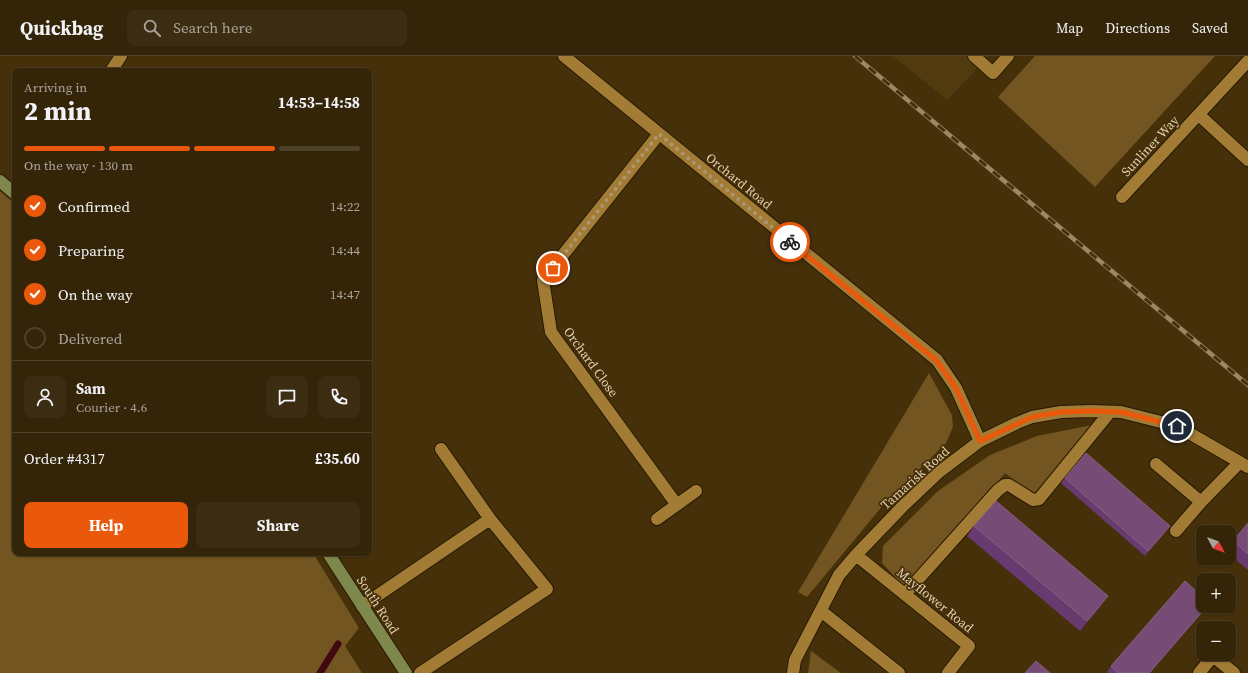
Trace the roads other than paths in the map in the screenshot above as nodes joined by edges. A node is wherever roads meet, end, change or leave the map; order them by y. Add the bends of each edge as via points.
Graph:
1 (121, 56) edge
2 (564, 56) edge
3 (974, 56) edge
4 (1008, 56) edge
5 (1248, 61) edge
6 (113, 68) edge
7 (1198, 115) junction
8 (659, 134) junction
9 (1248, 160) edge
10 (0, 181) edge
11 (12, 191) edge
12 (1122, 197) dead end
13 (1110, 412) junction
14 (980, 441) junction
15 (441, 449) dead end
16 (1156, 464) dead end
17 (1244, 465) edge
18 (696, 491) dead end
19 (1201, 502) junction
20 (676, 505) junction
21 (490, 519) junction
22 (657, 519) dead end
23 (1176, 531) dead end
24 (856, 555) junction
25 (330, 556) edge
26 (905, 594) junction
27 (362, 606) junction
28 (821, 611) junction
29 (406, 673) edge
30 (420, 673) edge
31 (793, 673) edge
32 (898, 673) edge
33 (948, 673) edge
34 (1199, 673) edge
35 (1234, 673) edge

1 - 6 street
2 - 8 street, Orchard Road
3 - 4 street via 993,72
5 - 7 street, Sunliner Way
7 - 9 street, Sunliner Way
7 - 12 street, Sunliner Way
8 - 14 street, Orchard Road via 936,360 956,388
8 - 20 street, Orchard Close via 543,280 551,332
10 - 11 main road
13 - 14 street, Tamarisk Road via 1061,412 1032,417
13 - 17 street, Tamarisk Road via 1121,412 1177,426
13 - 26 street via 1039,499 1033,500 1005,485
14 - 24 street, Tamarisk Road via 939,472
15 - 21 street
16 - 19 street
17 - 19 street, Tamarisk Road
18 - 20 street
19 - 23 street, Tamarisk Road
20 - 22 street
21 - 27 street
21 - 30 street via 547,589
24 - 26 street, Mayflower Road
24 - 28 street, Tamarisk Road via 839,575
25 - 27 main road, South Road
26 - 33 street, Mayflower Road via 970,646
27 - 29 main road, South Road
28 - 31 street, Tamarisk Road via 795,660
28 - 32 street
34 - 35 street via 1213,656

